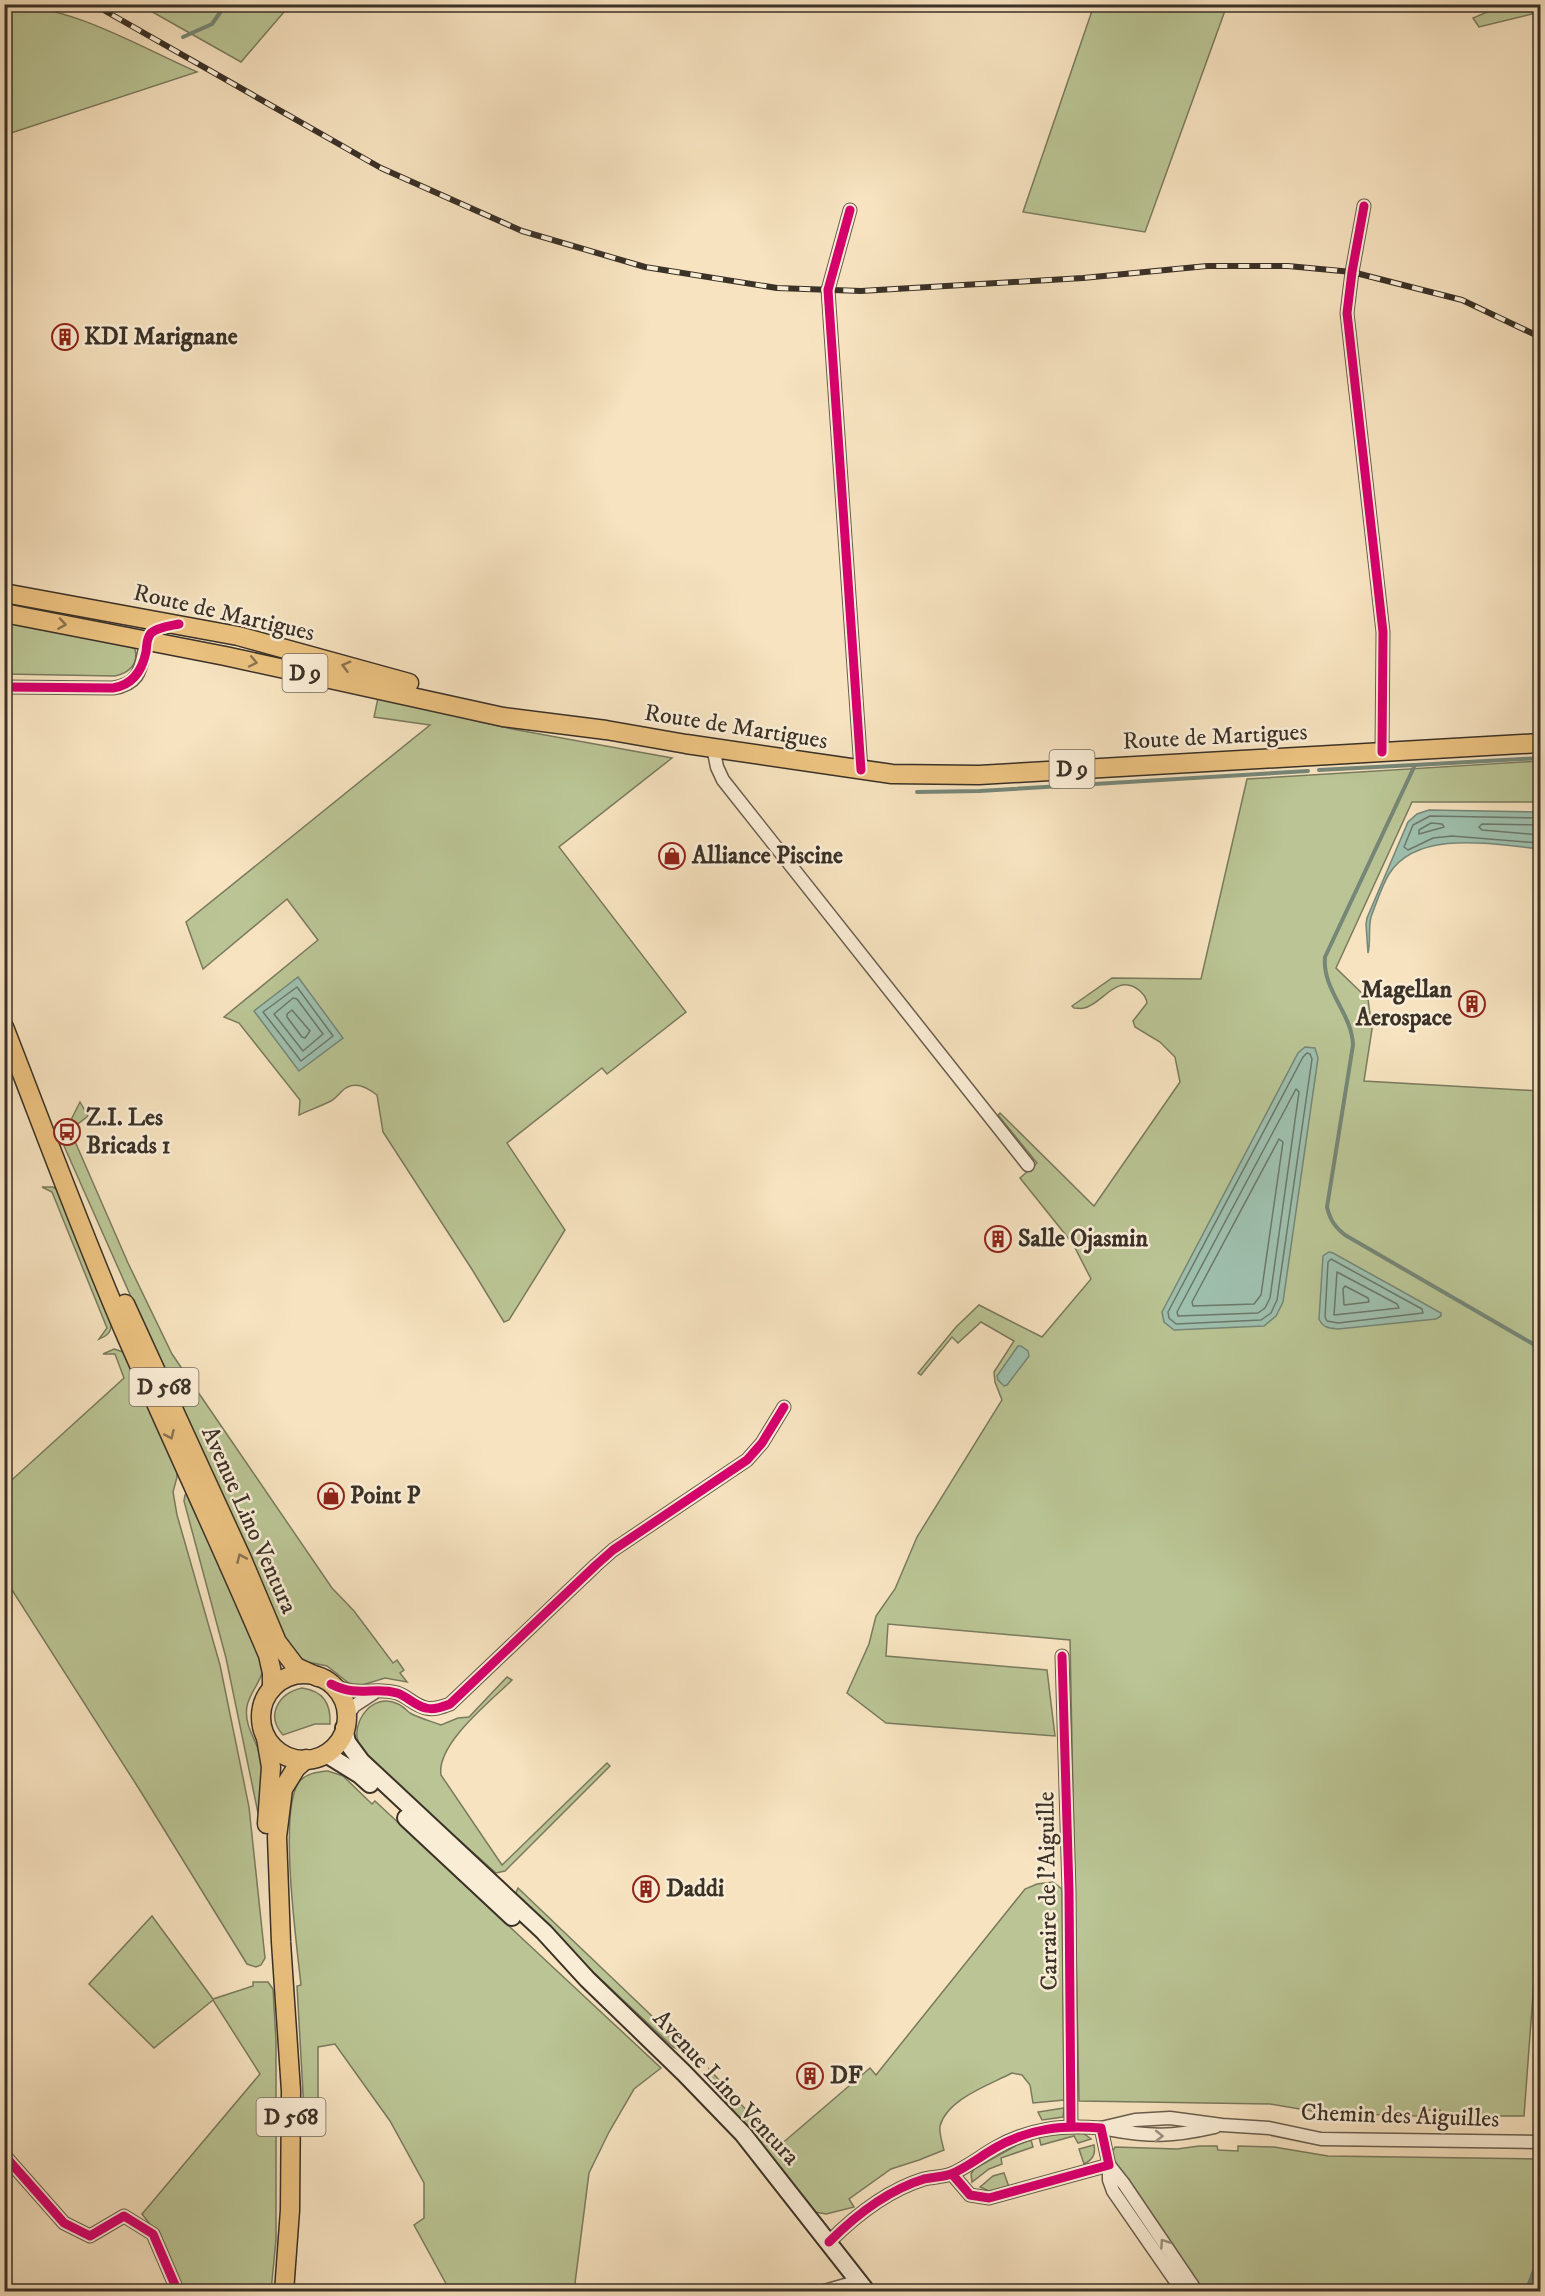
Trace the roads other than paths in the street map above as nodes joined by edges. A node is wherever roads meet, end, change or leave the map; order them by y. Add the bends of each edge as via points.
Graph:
1 (1364, 206) dead end
2 (850, 210) dead end
3 (4, 593) edge
4 (4, 613) edge
5 (179, 624) junction
6 (147, 640) junction
7 (4, 687) edge
8 (606, 730) junction
9 (1540, 743) edge
10 (713, 747) junction
11 (1382, 752) junction
12 (861, 770) junction
13 (4, 1027) edge
14 (59, 1164) junction
15 (1028, 1165) dead end
16 (784, 1407) dead end
17 (1062, 1656) dead end
18 (325, 1680) junction
19 (272, 1688) junction
20 (375, 1692) junction
21 (345, 1723) junction
22 (266, 1738) junction
23 (326, 1754) junction
24 (306, 1759) junction
25 (281, 1942) junction
26 (587, 1979) junction
27 (1071, 2126) junction
28 (1222, 2126) junction
29 (1101, 2128) junction
30 (1540, 2142) edge
31 (4, 2155) edge
32 (1108, 2165) junction
33 (952, 2174) junction
34 (829, 2242) junction
35 (863, 2286) edge
36 (178, 2292) edge
37 (284, 2292) edge
38 (821, 2292) edge
39 (1183, 2292) edge
40 (1197, 2292) edge

1 - 11 street via 1347,313 1383,632
2 - 12 street via 828,290
3 - 5 main road, Route de Martigues / D 9
4 -> 6 main road, Route de Martigues / D 9
5 - 6 street via 159,629
8 -> 5 main road, Route de Martigues / D 9 via 448,694 238,636
6 - 7 street via 141,668 123,686
6 -> 8 main road, Route de Martigues / D 9 via 503,717
8 - 10 main road, Route de Martigues / D 9
9 - 11 main road, Route de Martigues / D 9
10 - 12 main road, Route de Martigues / D 9
10 - 15 street via 723,780
11 - 12 main road, Route de Martigues / D 9 via 979,775
13 - 14 main road, D 568
18 -> 14 main road, Avenue Lino Ventura / D 568 via 296,1667 277,1642
14 -> 19 main road, Avenue Lino Ventura / D 568 via 127,1338 268,1655
16 - 20 street via 747,1460 596,1564 456,1700 430,1709 399,1693
17 - 27 street, Carraire de l'Aiguille
18 - 19 main road via 304,1674 289,1676
18 - 20 street via 347,1691
18 - 21 main road via 341,1695
19 - 22 main road via 261,1709
20 - 21 street via 354,1706
21 - 23 main road via 336,1745
21 - 26 main road, Avenue Lino Ventura via 348,1742 361,1761 544,1932
22 - 24 main road via 287,1756
22 - 25 main road via 271,1767 266,1828
23 - 24 main road
23 - 26 main road, Avenue Lino Ventura via 360,1775 488,1896
24 - 25 main road via 283,1789 279,1810
25 - 37 main road, D 568 via 291,2091 290,2210
26 - 34 main road, Avenue Lino Ventura via 743,2134
27 - 29 street
27 - 33 street via 1030,2132
28 - 29 street, Chemin des Aiguilles via 1150,2119
29 -> 28 street, Chemin des Aiguilles via 1172,2136
28 - 30 street, Chemin des Aiguilles via 1269,2128 1321,2139
29 - 32 street
31 - 36 street via 64,2223 90,2236 124,2216 153,2234
32 - 33 street via 990,2198 970,2195
32 - 39 street via 1113,2191
40 -> 32 street
33 - 34 street via 899,2189
34 - 35 main road, Avenue Lino Ventura
35 - 38 street

